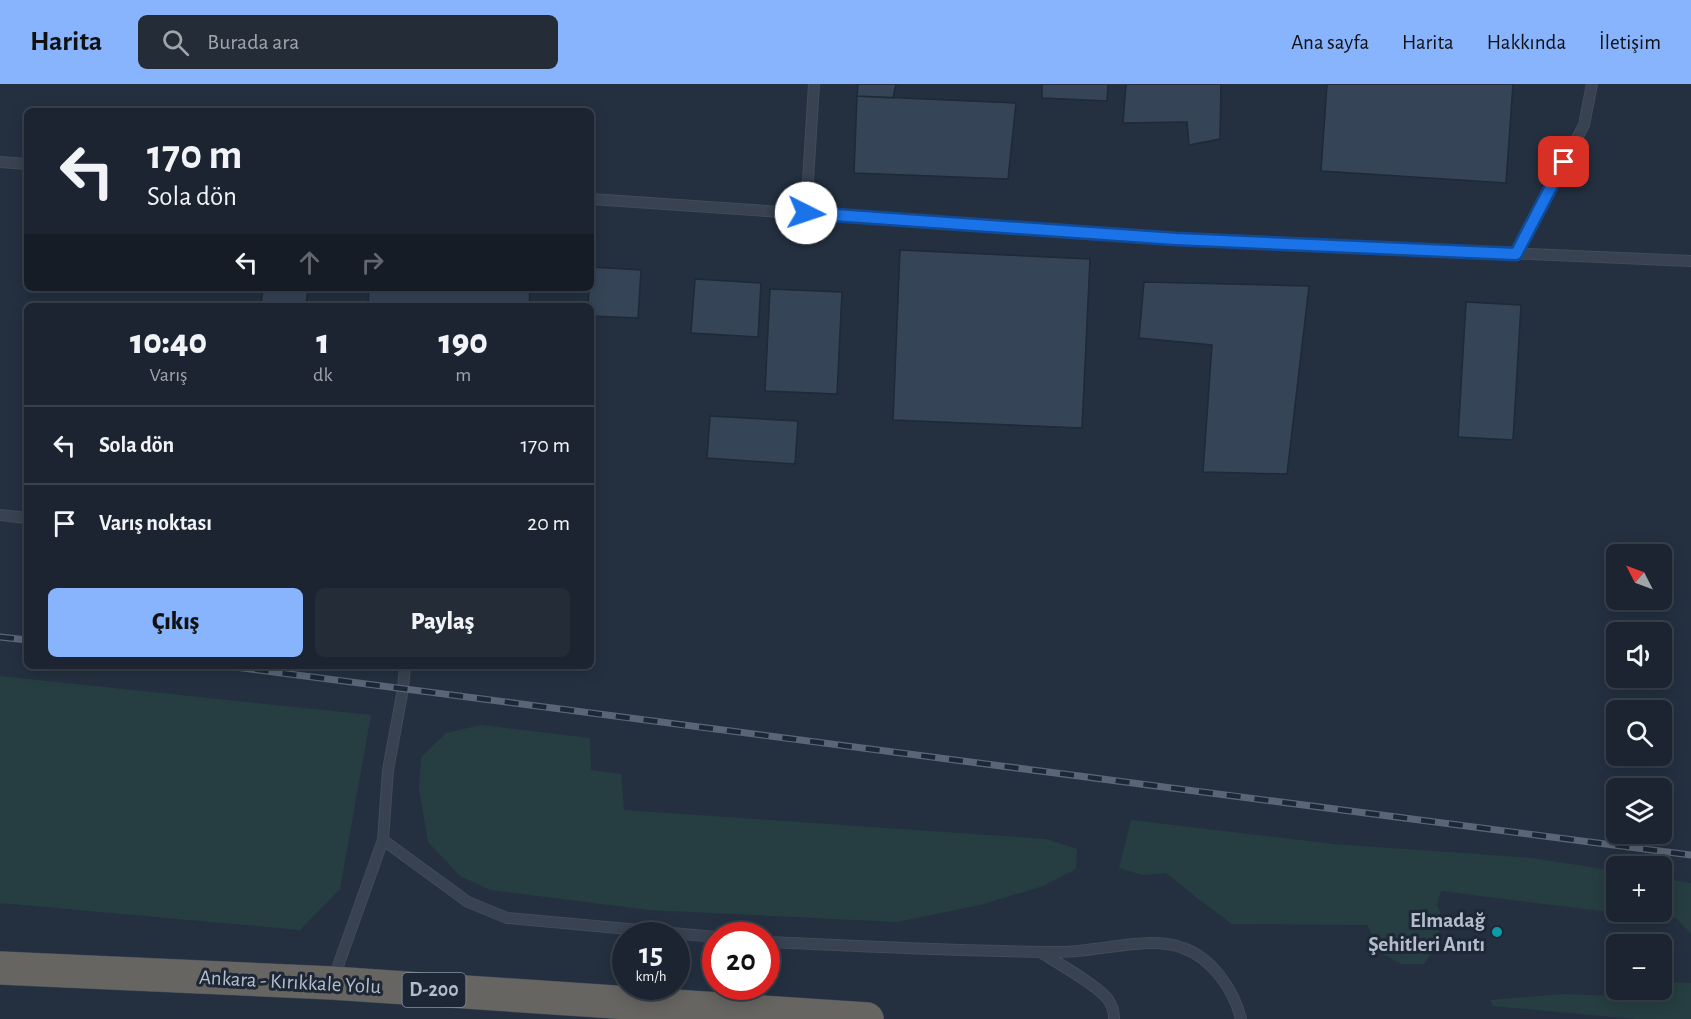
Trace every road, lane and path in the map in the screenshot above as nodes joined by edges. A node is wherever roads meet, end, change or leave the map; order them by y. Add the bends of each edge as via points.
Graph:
1 (814, 84) edge
2 (1592, 84) edge
3 (0, 162) edge
4 (24, 164) edge
5 (594, 200) edge
6 (806, 213) junction
7 (1516, 254) junction
8 (1691, 261) edge
9 (0, 516) edge
10 (24, 518) edge
11 (405, 669) edge
12 (383, 840) junction
13 (702, 937) edge
14 (780, 943) edge
15 (1040, 952) junction
16 (0, 968) edge
17 (332, 983) junction
18 (867, 1019) edge
19 (1114, 1019) edge
20 (1241, 1019) edge

1 - 6 lane
2 - 7 lane via 1584,125
3 - 4 lane
5 - 6 lane
6 - 7 lane via 1176,239
7 - 8 lane
9 - 10 lane
11 - 12 lane via 388,770
12 - 13 lane via 468,902 507,918
12 - 17 lane
14 - 15 lane
15 - 19 lane via 1108,999
15 - 20 lane via 1167,943 1184,948 1197,954 1219,976
16 - 17 highway, Ankara - Kırıkkale Yolu / D-200
17 - 18 highway, Ankara - Kırıkkale Yolu / D-200

